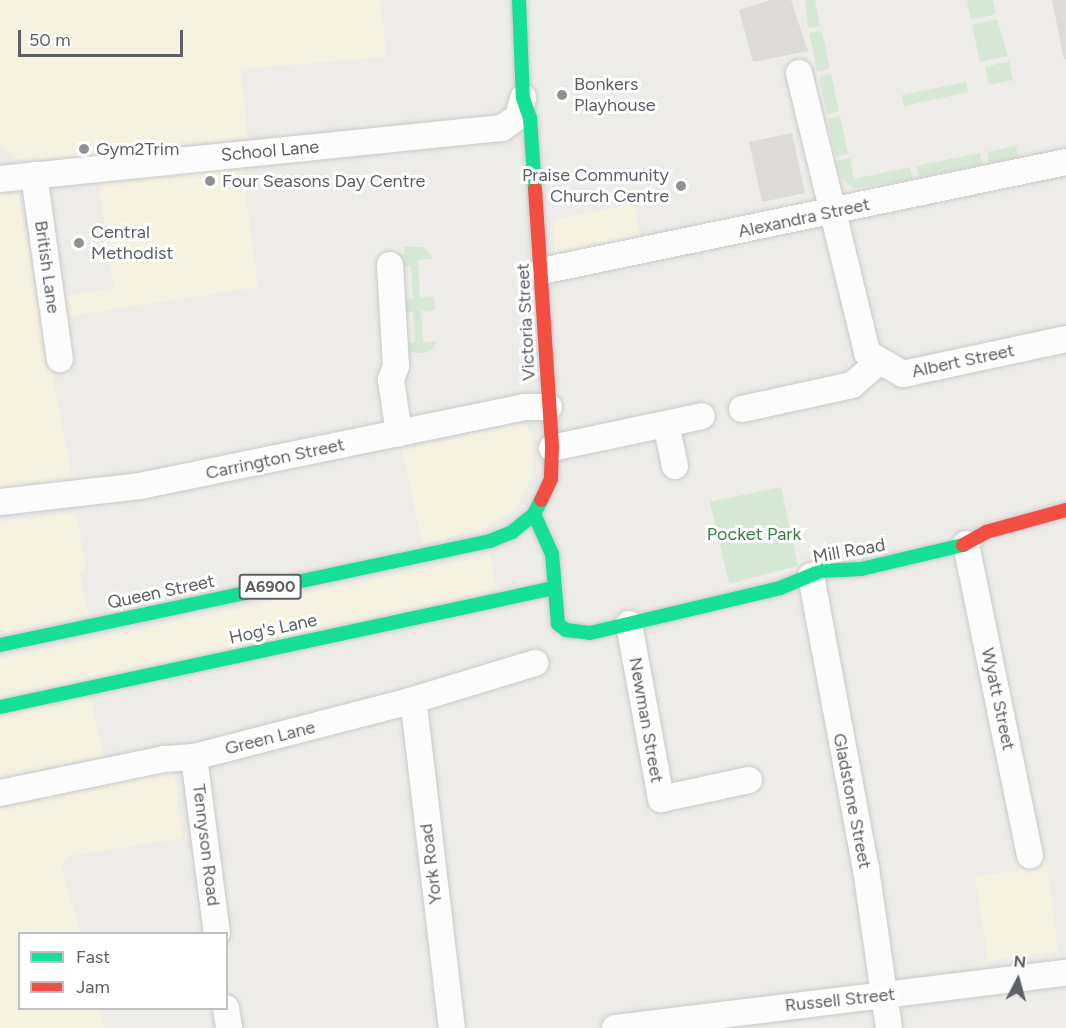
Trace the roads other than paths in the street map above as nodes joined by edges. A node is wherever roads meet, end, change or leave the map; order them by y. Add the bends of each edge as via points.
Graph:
1 (519, 0) edge
2 (799, 72) dead end
3 (523, 98) junction
4 (1066, 162) edge
5 (34, 175) junction
6 (0, 179) edge
7 (833, 211) junction
8 (390, 265) dead end
9 (542, 272) junction
10 (1066, 339) edge
11 (60, 359) dead end
12 (878, 362) junction
13 (549, 407) junction
14 (742, 408) dead end
15 (702, 416) dead end
16 (666, 424) junction
17 (399, 433) junction
18 (552, 448) junction
19 (675, 466) dead end
20 (0, 502) edge
21 (1066, 510) edge
22 (534, 514) junction
23 (966, 544) junction
24 (811, 576) junction
25 (554, 588) junction
26 (629, 624) junction
27 (0, 645) edge
28 (535, 663) dead end
29 (410, 701) junction
30 (0, 707) edge
31 (195, 757) junction
32 (749, 780) dead end
33 (0, 793) edge
34 (1030, 855) dead end
35 (217, 932) edge
36 (1066, 973) edge
37 (885, 995) junction
38 (226, 1010) edge
39 (229, 1028) edge
40 (452, 1028) edge
41 (615, 1028) edge
42 (889, 1028) edge

1 - 3 street, Victoria Street / A6900
2 - 7 street
3 - 5 street, School Lane via 518,117 502,128
3 - 9 street, Victoria Street / A6900 via 530,118
4 - 7 street, Alexandra Street
5 - 6 street, School Lane
5 - 11 street, British Lane
7 - 9 street, Alexandra Street
7 - 12 street via 862,342
8 - 17 street via 396,366 391,380
9 - 13 street, Victoria Street / A6900
10 - 12 street, Albert Street via 903,374
12 - 14 street via 852,385
13 - 17 street, Carrington Street via 525,407
13 - 18 street, Victoria Street / A6900
15 - 16 street
16 - 18 street
16 - 19 street
17 - 20 street, Carrington Street via 150,484
18 - 22 street, Victoria Street / A6900 via 551,479
21 - 23 street, Mill Road via 986,532
22 - 25 street via 552,554
22 - 27 street, Queen Street / A6900 via 512,532 490,541
23 - 24 street, Mill Road
23 - 34 street, Wyatt Street
24 - 26 street, Mill Road via 780,588
24 - 37 street, Gladstone Street via 866,869
25 - 26 street, Mill Road via 558,624 566,630 590,633
25 - 30 street, Hog's Lane
26 - 32 street, Newman Street via 661,799
28 - 29 street, Green Lane
29 - 31 street, Green Lane
29 - 40 street, York Road via 415,714
31 - 33 street, Green Lane via 164,759
31 - 35 street, Tennyson Road
36 - 37 street, Russell Street
37 - 41 street, Russell Street
37 - 42 street, Gladstone Street
38 - 39 street

